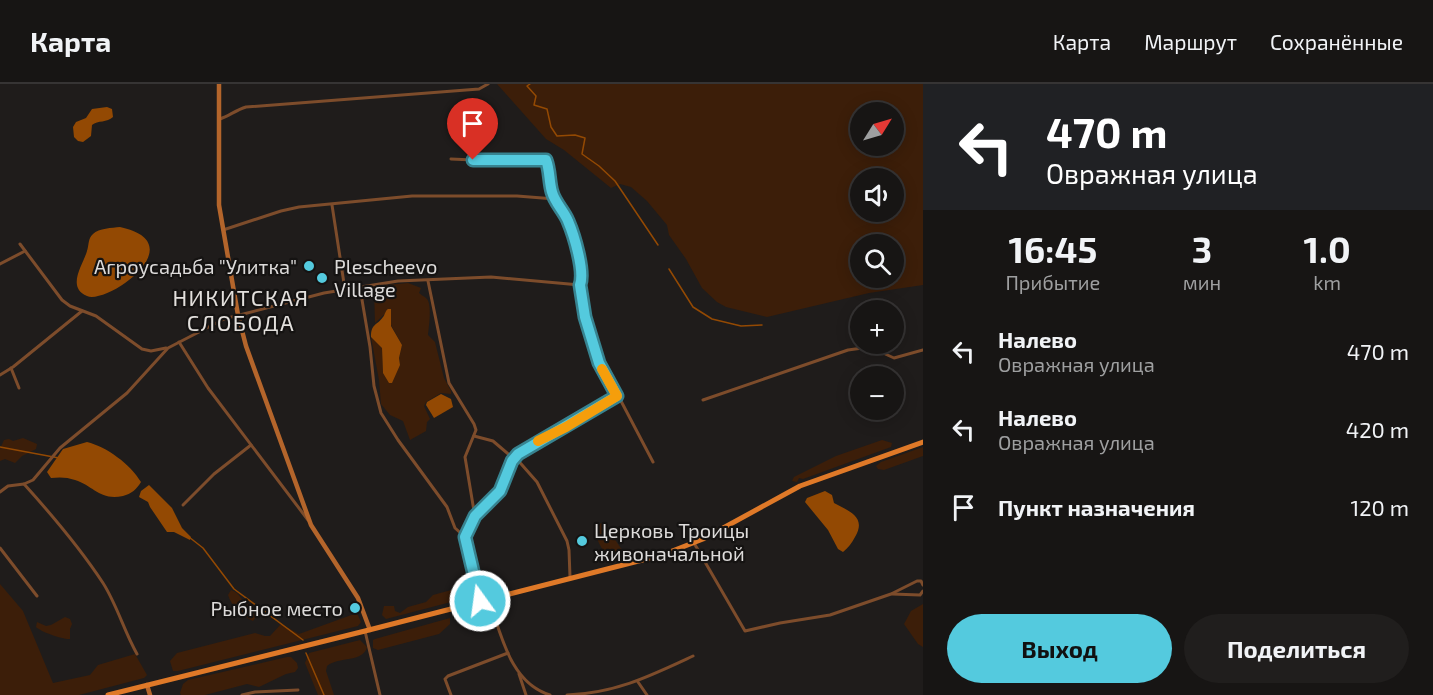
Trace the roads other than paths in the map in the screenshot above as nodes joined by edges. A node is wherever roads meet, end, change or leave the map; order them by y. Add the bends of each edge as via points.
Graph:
1 (219, 84) edge
2 (488, 85) edge
3 (218, 119) junction
4 (451, 159) dead end
5 (555, 199) junction
6 (332, 205) junction
7 (222, 230) junction
8 (20, 244) dead end
9 (25, 251) junction
10 (0, 264) edge
11 (428, 281) junction
12 (580, 285) junction
13 (360, 288) junction
14 (345, 290) junction
15 (81, 311) junction
16 (238, 315) junction
17 (179, 342) junction
18 (168, 348) junction
19 (923, 350) edge
20 (11, 369) junction
21 (0, 375) edge
22 (19, 388) dead end
23 (617, 396) junction
24 (703, 400) dead end
25 (474, 436) junction
26 (923, 442) edge
27 (251, 444) junction
28 (515, 458) junction
29 (653, 462) dead end
30 (24, 484) junction
31 (0, 492) edge
32 (183, 505) dead end
33 (475, 516) junction
34 (311, 525) junction
35 (465, 537) junction
36 (694, 543) junction
37 (0, 548) edge
38 (570, 579) junction
39 (923, 585) edge
40 (923, 591) edge
41 (891, 594) junction
42 (37, 596) dead end
43 (489, 599) junction
44 (480, 601) junction
45 (368, 631) junction
46 (508, 653) junction
47 (137, 654) dead end
48 (693, 656) dead end
49 (518, 671) junction
50 (638, 682) junction
51 (147, 685) junction
52 (298, 690) dead end
53 (108, 695) edge
54 (150, 695) edge
55 (242, 695) edge
56 (380, 695) edge
57 (451, 695) edge
58 (526, 695) edge
59 (550, 695) edge
60 (567, 695) edge
61 (647, 695) edge

1 - 3 street
2 - 3 street via 479,89 246,107
3 - 7 street
4 - 5 street via 544,159
5 - 6 street via 412,196
5 - 12 street via 568,220 579,262
6 - 7 street via 281,211
6 - 14 street
7 - 16 street
8 - 9 street
9 - 10 street
9 - 15 street via 57,295
11 - 12 street via 491,277
11 - 13 street via 398,281
11 - 25 street via 449,382 474,424
12 - 23 street via 599,363
13 - 14 street
13 - 35 street via 381,413 447,507 455,528
14 - 16 street
15 - 18 street via 96,316 142,349
15 - 20 street
16 - 17 street
16 - 34 street
17 - 18 street
17 - 27 street
18 - 30 street via 127,393 60,448 33,480
19 - 24 street via 894,358 870,347 848,350
20 - 21 street
20 - 22 street
23 - 28 street via 532,444
23 - 29 street
25 - 28 street via 493,441
25 - 33 street via 465,457
26 - 36 main road via 800,486
27 - 32 street
27 - 34 street
28 - 33 street via 500,491
28 - 38 street via 537,482 567,541
30 - 31 street via 8,486
30 - 47 street via 103,583
33 - 35 street
34 - 45 street via 358,598
35 - 44 street
36 - 38 main road
36 - 41 street via 745,631 830,615
37 - 42 street
38 - 43 main road
39 - 41 street via 917,580
40 - 41 street via 912,596
43 - 44 main road
43 - 46 street
44 - 45 main road
45 - 51 main road
45 - 56 street
46 - 49 street
46 - 57 street via 448,676 445,679
48 - 50 street
49 - 58 street
49 - 59 street via 533,688
50 - 60 street via 590,694
50 - 61 street
51 - 53 main road
51 - 54 street
52 - 55 street

